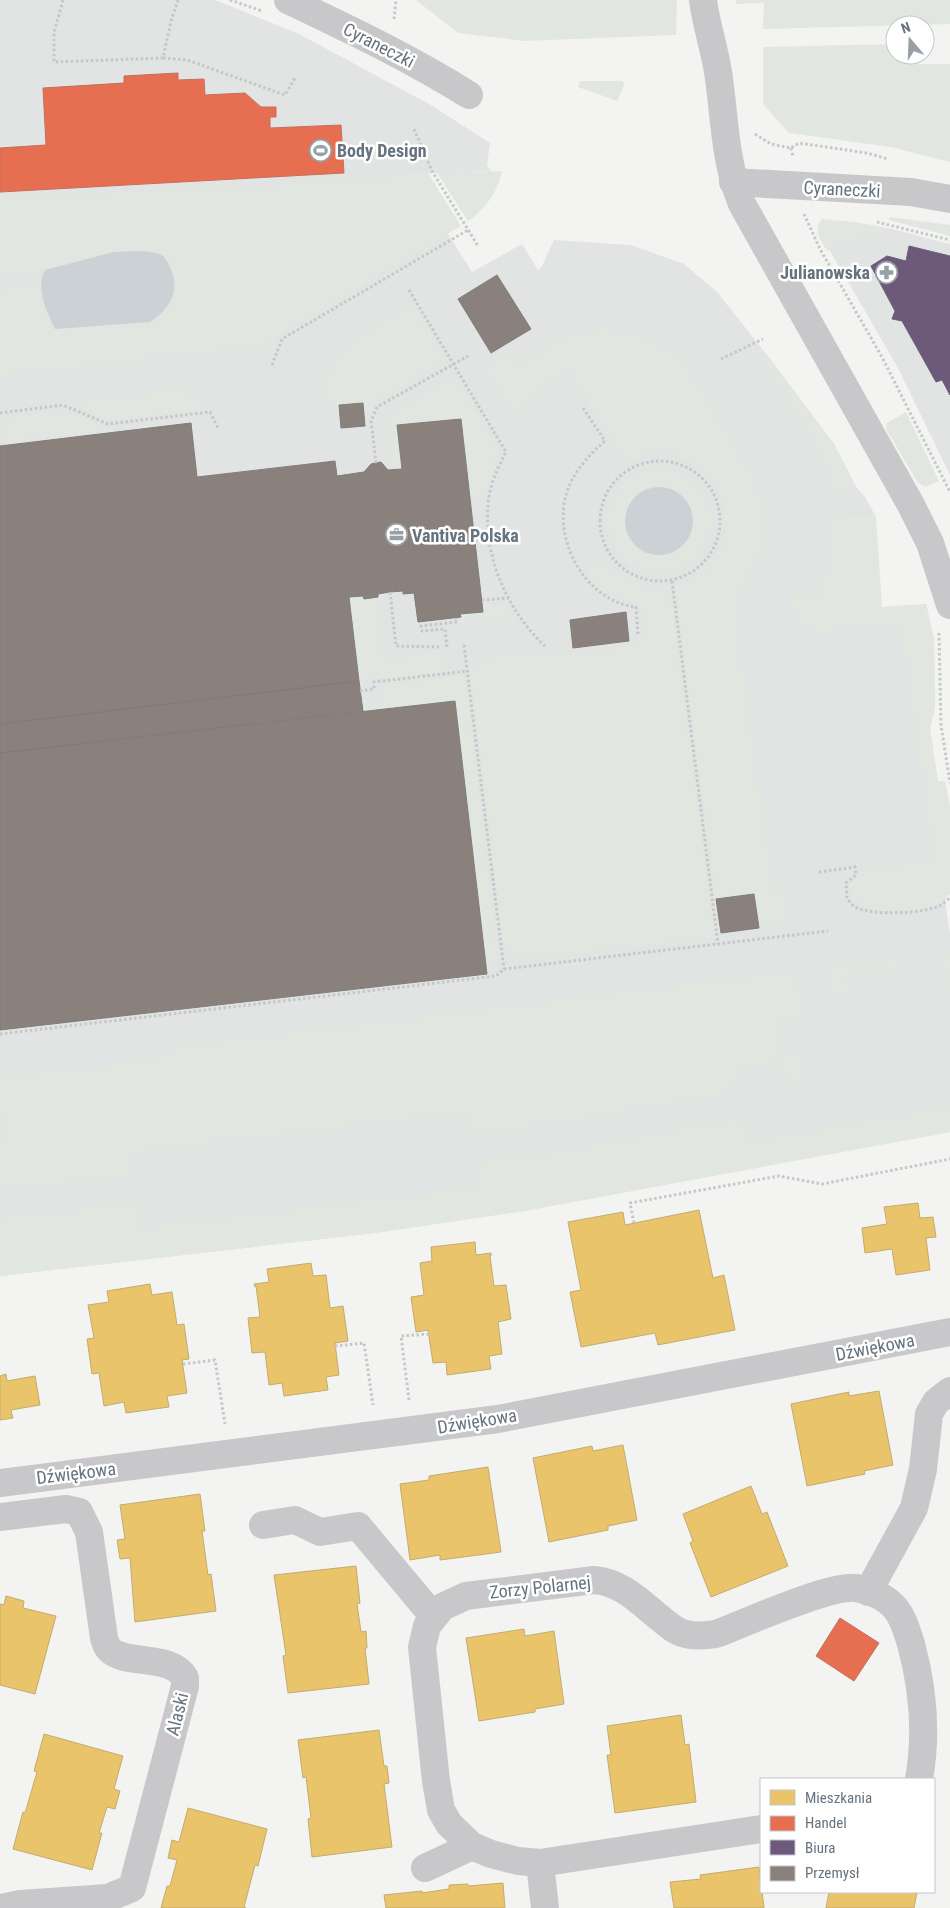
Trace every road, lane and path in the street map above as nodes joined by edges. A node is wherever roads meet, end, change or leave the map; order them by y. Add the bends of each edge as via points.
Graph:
1 (63, 0) edge
2 (178, 0) edge
3 (288, 0) edge
4 (396, 0) edge
5 (703, 0) edge
6 (394, 24) dead end
7 (163, 58) junction
8 (296, 76) dead end
9 (468, 95) dead end
10 (414, 129) dead end
11 (791, 148) dead end
12 (891, 160) dead end
13 (733, 182) junction
14 (950, 199) edge
15 (805, 219) dead end
16 (876, 222) dead end
17 (468, 230) junction
18 (950, 240) edge
19 (478, 246) dead end
20 (409, 290) dead end
21 (763, 339) dead end
22 (468, 356) dead end
23 (720, 359) dead end
24 (453, 364) junction
25 (272, 365) dead end
26 (584, 408) dead end
27 (0, 413) edge
28 (219, 430) dead end
29 (376, 463) dead end
30 (950, 492) edge
31 (490, 539) junction
32 (475, 541) dead end
33 (672, 581) junction
34 (390, 592) dead end
35 (509, 598) junction
36 (482, 600) dead end
37 (944, 614) edge
38 (456, 618) dead end
39 (638, 635) dead end
40 (464, 645) dead end
41 (440, 647) dead end
42 (447, 647) dead end
43 (547, 648) dead end
44 (468, 671) junction
45 (360, 691) dead end
46 (950, 783) edge
47 (819, 872) dead end
48 (950, 898) edge
49 (828, 931) dead end
50 (718, 944) junction
51 (504, 969) junction
52 (0, 1034) edge
53 (950, 1159) edge
54 (634, 1223) dead end
55 (950, 1332) edge
56 (429, 1334) dead end
57 (335, 1346) dead end
58 (183, 1364) dead end
59 (950, 1391) edge
60 (409, 1401) dead end
61 (373, 1406) dead end
62 (225, 1425) dead end
63 (0, 1483) edge
64 (0, 1517) edge
65 (263, 1525) dead end
66 (868, 1592) junction
67 (434, 1617) junction
68 (919, 1778) edge
69 (760, 1828) edge
70 (472, 1846) junction
71 (540, 1862) junction
72 (425, 1868) dead end
73 (2, 1908) edge
74 (545, 1908) edge

1 - 7 path via 54,32 54,62
2 - 7 path
3 - 9 street, Cyraneczki via 384,46
4 - 6 path
5 - 13 street via 718,70
7 - 8 path via 187,60 285,95
10 - 17 path via 432,171
11 - 12 path via 799,143 867,153
13 - 14 street, Cyraneczki via 910,192
13 - 37 street via 742,204 930,542 944,582
15 - 30 path via 882,357
16 - 18 path
17 - 19 path
17 - 25 path via 282,339
20 - 24 path
21 - 23 path
22 - 24 path
24 - 29 path via 377,407 371,421
24 - 31 path via 506,452 490,491
26 - 39 path via 605,441 583,463 570,483 563,507 564,527 571,553 584,578 610,600 636,607
27 - 28 path via 63,406 108,424 210,412
31 - 32 path
31 - 35 path via 496,573
33 - 33 path via 700,567 710,556 717,541 720,511 707,483 695,472 682,464 647,462 615,480 604,496 600,534 618,566 634,577 653,582
33 - 50 path
34 - 41 path via 396,646
35 - 36 path
35 - 43 path via 531,633
37 - 46 path via 940,642 941,725
38 - 42 path via 457,622 421,626 422,631 445,629
40 - 44 path
44 - 45 path via 374,682 374,689
44 - 51 path
47 - 48 path via 855,867 856,874 846,884 847,898 855,907 869,911 898,914 940,906
49 - 50 path
50 - 51 path
51 - 52 path via 496,976
53 - 54 path via 822,1184 779,1176 630,1203
55 - 63 street, Dźwiękowa via 498,1419
56 - 60 path via 401,1336
57 - 61 path via 364,1343
58 - 62 path via 216,1360
59 - 66 street via 936,1402 928,1414 923,1469 914,1508
64 - 73 street, Alaski via 66,1508 79,1512 89,1532 108,1648 118,1654 175,1667 185,1678 132,1888 108,1898
65 - 67 street via 295,1520 320,1532 358,1526
66 - 67 street, Zorzy Polarnej via 855,1588 826,1592 716,1634 700,1636 671,1628 635,1597 607,1581 594,1580 466,1596 442,1606
66 - 68 street, Zorzy Polarnej via 880,1596 896,1609 905,1624 917,1664 924,1739
67 - 70 street, Zorzy Polarnej via 427,1626 422,1647 436,1781 441,1810 449,1824
69 - 71 street, Zorzy Polarnej
70 - 71 street, Zorzy Polarnej via 509,1859
70 - 72 street
71 - 74 street

